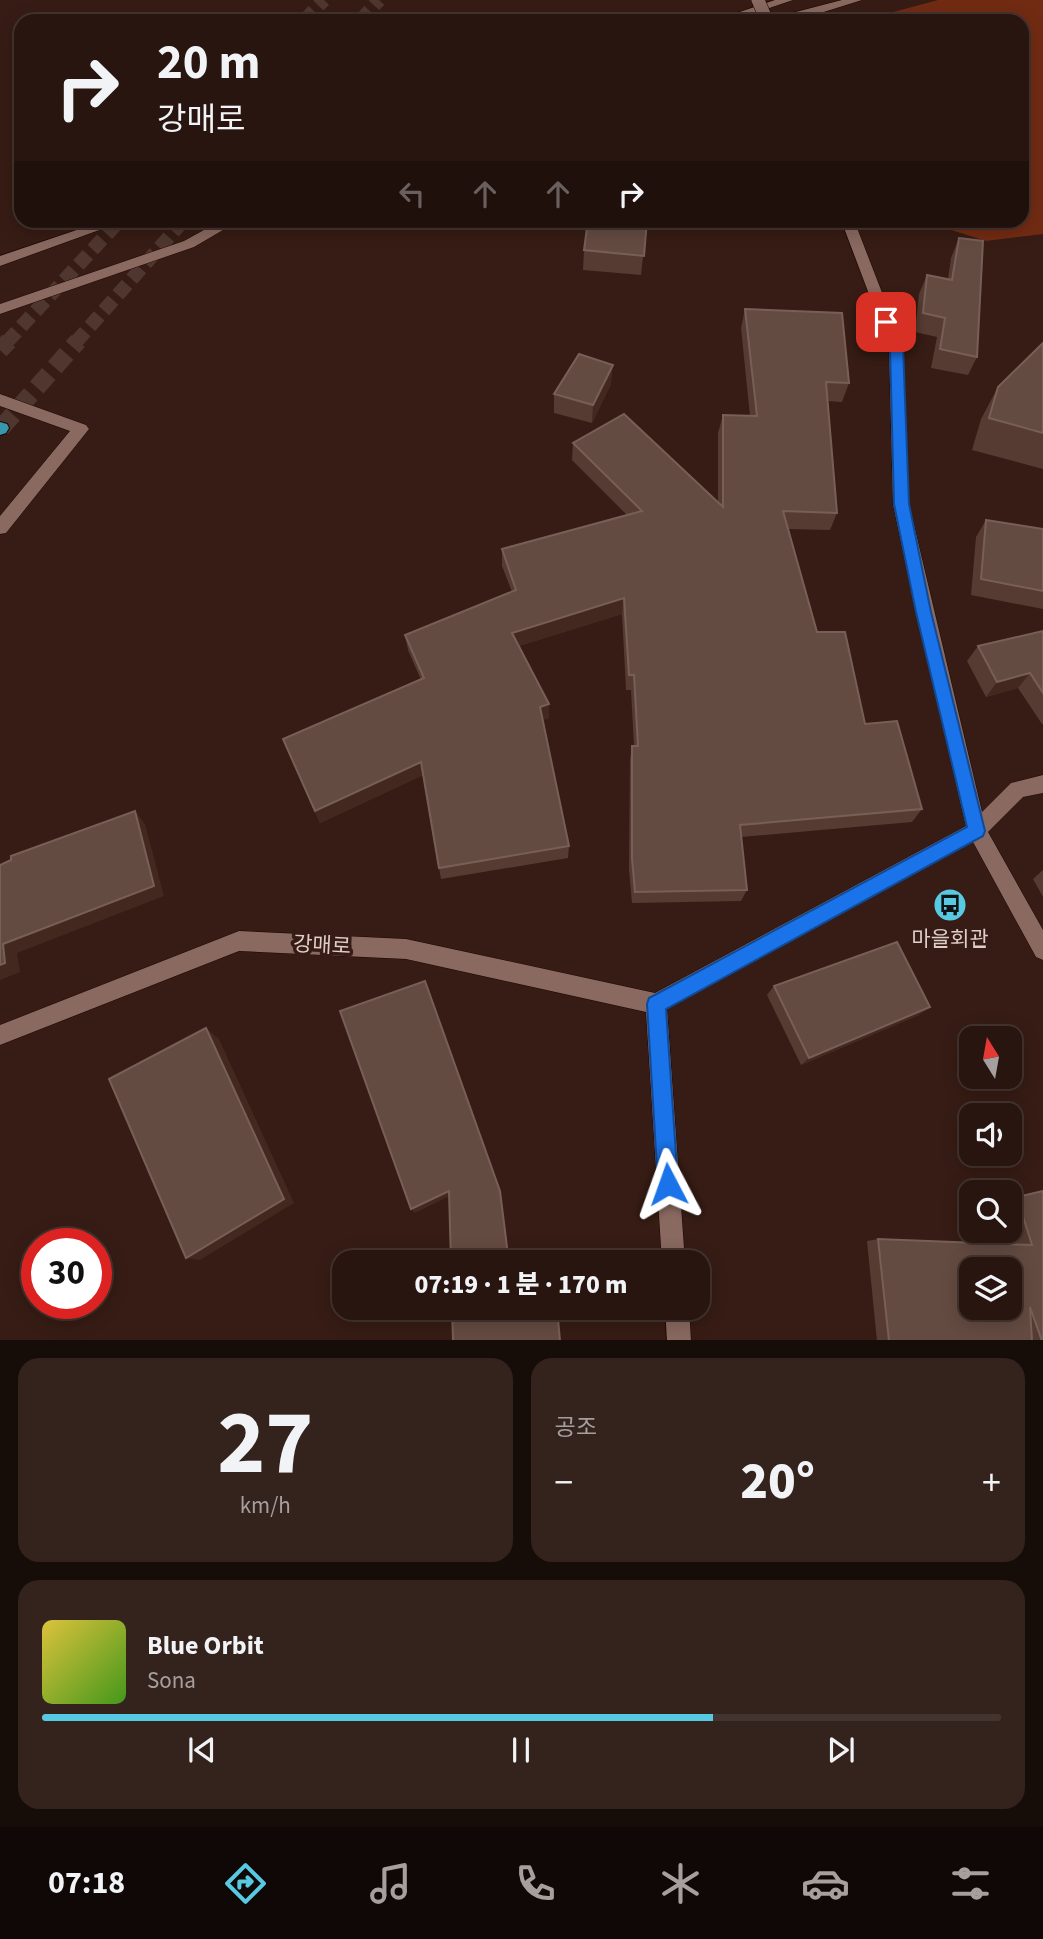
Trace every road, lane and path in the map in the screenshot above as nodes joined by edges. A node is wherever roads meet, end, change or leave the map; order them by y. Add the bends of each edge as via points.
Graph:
1 (787, 0) edge
2 (856, 0) edge
3 (742, 14) edge
4 (805, 14) edge
5 (97, 228) edge
6 (219, 228) edge
7 (849, 228) edge
8 (0, 261) edge
9 (0, 309) edge
10 (0, 400) edge
11 (0, 528) edge
12 (1043, 784) edge
13 (977, 831) junction
14 (1043, 950) edge
15 (656, 1004) junction
16 (0, 1035) edge
17 (673, 1250) edge
18 (678, 1320) edge
19 (679, 1340) edge

1 - 3 street
2 - 4 street
5 - 8 street
6 - 9 street via 189,244
7 - 13 street via 896,347 901,504
10 - 11 street via 80,429
12 - 13 street via 1018,789
13 - 14 street
13 - 15 street
15 - 16 street, 강매로 via 406,949 239,941
15 - 17 street
18 - 19 street

